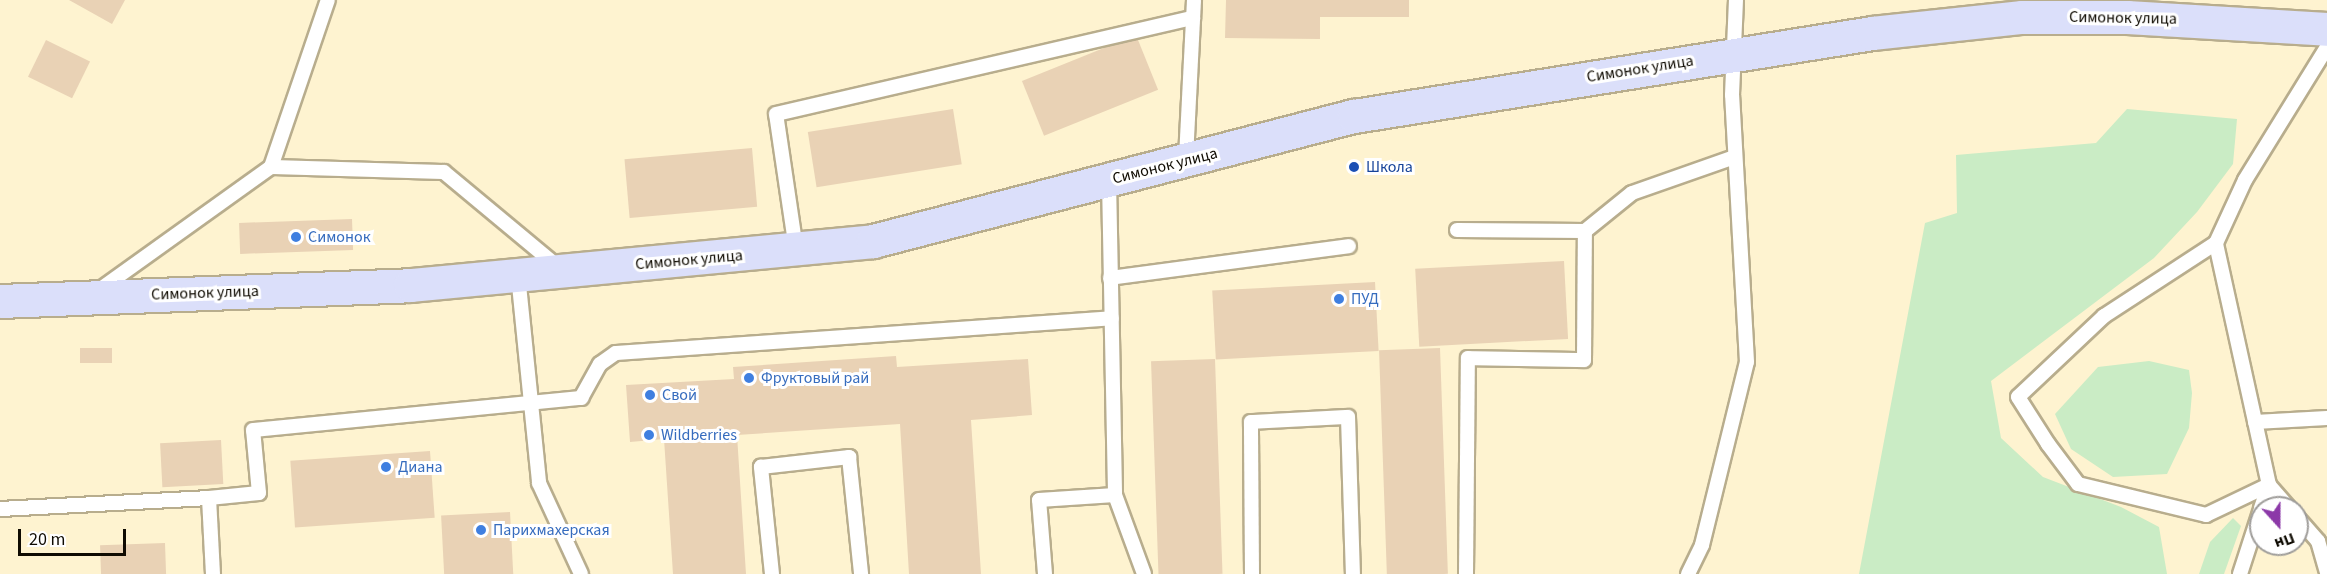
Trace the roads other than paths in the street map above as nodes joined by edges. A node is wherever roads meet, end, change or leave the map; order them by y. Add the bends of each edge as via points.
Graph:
1 (328, 0) edge
2 (1194, 0) edge
3 (1736, 0) edge
4 (1193, 18) junction
5 (2327, 29) edge
6 (2327, 47) edge
7 (1733, 54) junction
8 (1735, 157) junction
9 (1186, 160) junction
10 (270, 167) junction
11 (1108, 180) junction
12 (1457, 230) dead end
13 (1585, 231) junction
14 (2216, 243) junction
15 (1349, 246) dead end
16 (796, 249) junction
17 (563, 271) junction
18 (518, 275) junction
19 (1110, 278) junction
20 (89, 297) junction
21 (0, 301) edge
22 (1112, 318) junction
23 (531, 404) junction
24 (2327, 418) edge
25 (2254, 422) junction
26 (2269, 485) junction
27 (1115, 495) junction
28 (2265, 496) edge
29 (2279, 496) edge
30 (209, 498) junction
31 (0, 509) edge
32 (2309, 531) edge
33 (2249, 546) edge
34 (2327, 573) edge
35 (213, 574) edge
36 (581, 574) edge
37 (772, 574) edge
38 (861, 574) edge
39 (1045, 574) edge
40 (1144, 574) edge
41 (1252, 574) edge
42 (1353, 574) edge
43 (1466, 574) edge
44 (1688, 574) edge
45 (2240, 574) edge

1 - 10 lane
2 - 4 lane
3 - 7 lane
4 - 9 lane
4 - 16 lane via 776,114
5 - 7 street, Симонок улица via 2150,18 2022,17 1872,33
6 - 14 lane via 2245,180
7 - 8 lane
7 - 9 street, Симонок улица via 1354,116
8 - 13 lane via 1632,194
8 - 44 lane via 1747,362 1702,545
9 - 11 street, Симонок улица
10 - 17 lane via 444,172
10 - 20 lane
11 - 16 street, Симонок улица via 873,242
11 - 19 lane
12 - 13 lane
13 - 43 lane via 1584,360 1468,358
14 - 25 lane
14 - 26 lane via 2104,316 2018,398 2078,484 2206,515
15 - 19 lane
16 - 17 street, Симонок улица
17 - 18 street, Симонок улица
18 - 20 street, Симонок улица via 410,285
18 - 23 lane
19 - 22 lane
20 - 21 street, Симонок улица
22 - 23 lane via 616,354 600,364 581,398
22 - 27 lane
23 - 30 lane via 253,430 259,493
23 - 36 lane via 539,483
24 - 25 lane
25 - 26 lane
26 - 28 lane
26 - 29 lane
27 - 39 lane via 1039,500
27 - 40 lane
30 - 31 lane
30 - 35 lane
32 - 34 lane via 2318,541
33 - 45 lane
37 - 38 lane via 761,467 849,458
41 - 42 lane via 1251,422 1348,417

